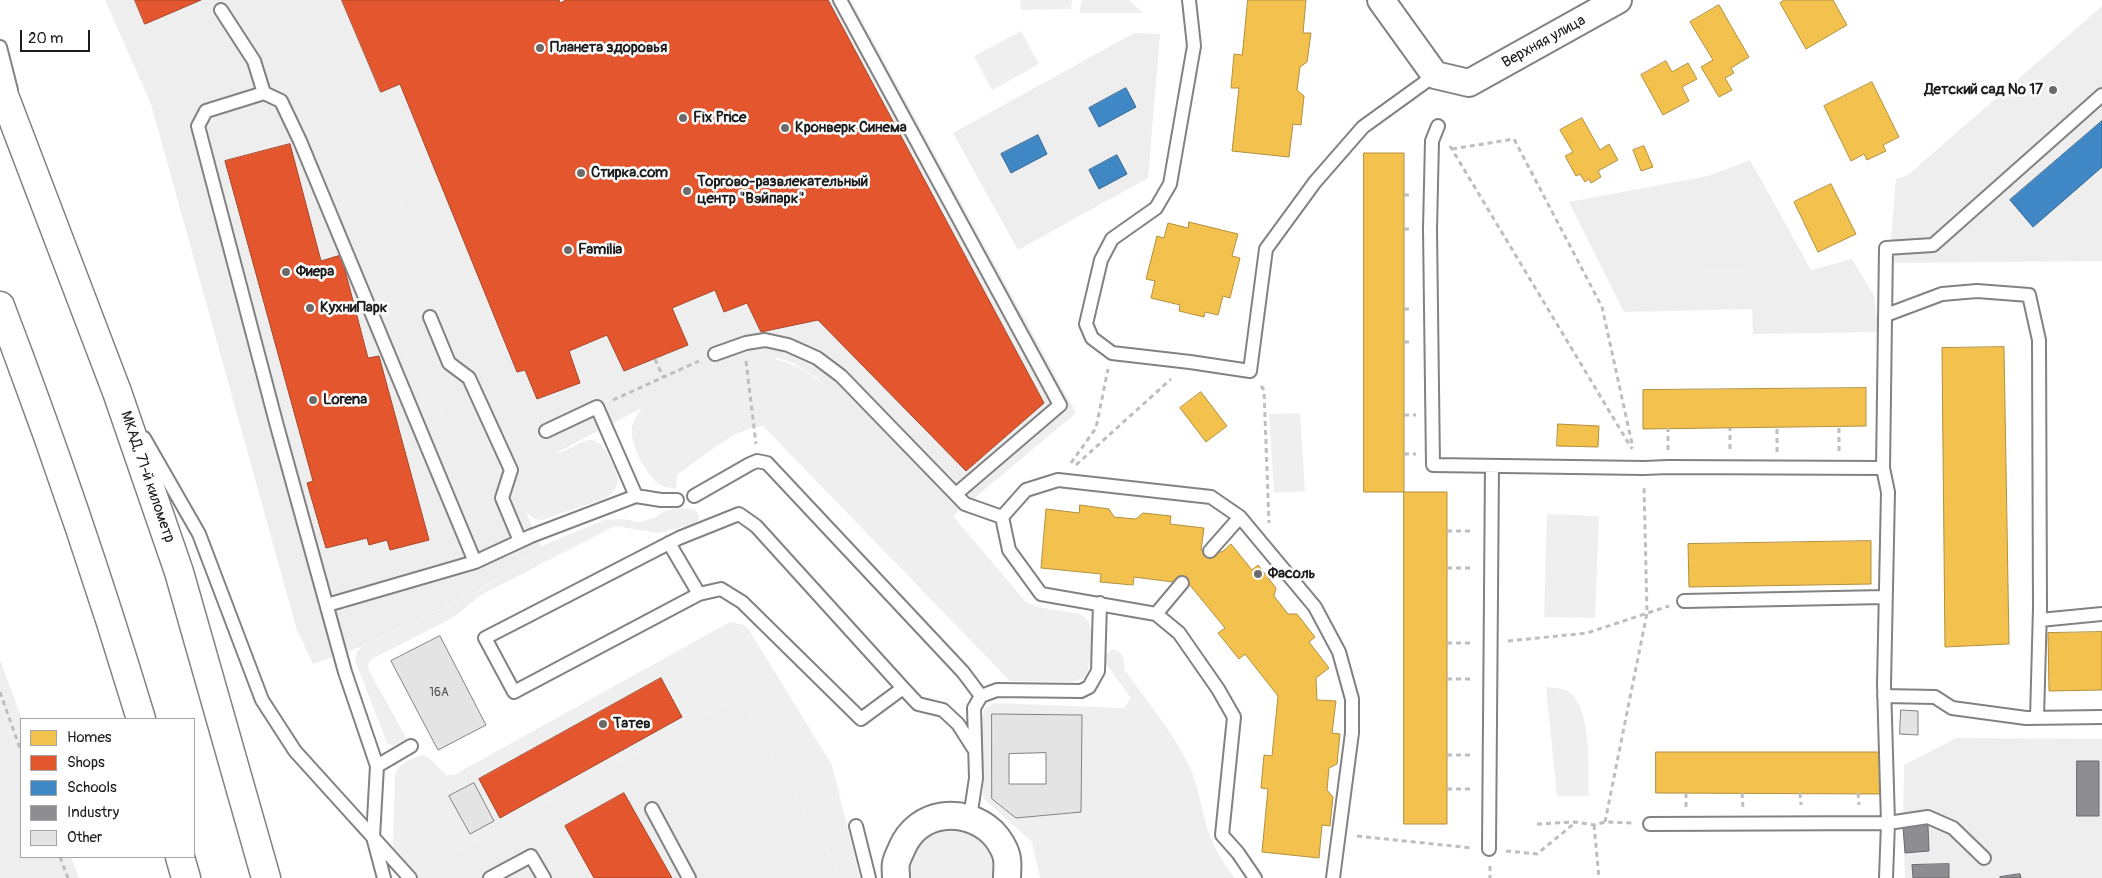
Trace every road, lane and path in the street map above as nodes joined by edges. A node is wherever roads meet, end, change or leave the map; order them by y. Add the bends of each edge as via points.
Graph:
1 (840, 0) edge
2 (1189, 0) edge
3 (1381, 0) edge
4 (1618, 0) edge
5 (221, 10) dead end
6 (0, 47) edge
7 (1434, 75) junction
8 (0, 85) edge
9 (264, 93) junction
10 (2102, 95) edge
11 (1438, 126) dead end
12 (1452, 148) dead end
13 (30, 165) junction
14 (0, 306) edge
15 (1886, 315) junction
16 (430, 317) dead end
17 (746, 343) junction
18 (1112, 353) junction
19 (715, 354) joint
20 (655, 359) dead end
21 (1190, 362) junction
22 (1250, 371) junction
23 (663, 377) junction
24 (117, 392) junction
25 (597, 407) junction
26 (1839, 427) dead end
27 (546, 431) dead end
28 (1634, 451) dead end
29 (757, 461) junction
30 (1492, 466) junction
31 (1839, 468) junction
32 (1883, 468) junction
33 (1058, 480) junction
34 (956, 494) junction
35 (636, 496) junction
36 (694, 496) dead end
37 (677, 500) dead end
38 (1002, 517) junction
39 (1240, 517) junction
40 (1447, 531) dead end
41 (1491, 531) junction
42 (520, 541) junction
43 (669, 543) junction
44 (1210, 551) dead end
45 (1271, 554) junction
46 (475, 562) junction
47 (1447, 568) dead end
48 (1491, 568) junction
49 (1182, 583) dead end
50 (698, 594) junction
51 (1885, 597) junction
52 (1684, 601) joint
53 (1100, 603) junction
54 (327, 605) junction
55 (1156, 614) junction
56 (2102, 614) edge
57 (2040, 620) junction
58 (1447, 643) dead end
59 (1490, 643) junction
60 (1447, 679) dead end
61 (1490, 679) junction
62 (904, 688) junction
63 (0, 692) edge
64 (981, 696) junction
65 (1884, 696) junction
66 (2102, 717) edge
67 (141, 718) edge
68 (2037, 718) junction
69 (411, 746) dead end
70 (20, 747) edge
71 (974, 749) junction
72 (1490, 755) junction
73 (1447, 756) dead end
74 (377, 766) junction
75 (1447, 789) dead end
76 (1489, 789) junction
77 (652, 809) dead end
78 (970, 818) junction
79 (1576, 822) junction
80 (1538, 824) dead end
81 (1650, 824) joint
82 (1888, 824) junction
83 (1594, 825) junction
84 (856, 826) dead end
85 (1339, 834) junction
86 (373, 837) junction
87 (1489, 849) junction
88 (60, 858) edge
89 (180, 858) edge
90 (1984, 858) dead end
91 (68, 878) edge
92 (186, 878) edge
93 (266, 878) edge
94 (384, 878) edge
95 (410, 878) edge
96 (490, 878) edge
97 (544, 878) edge
98 (689, 878) edge
99 (869, 878) edge
100 (896, 878) edge
101 (1007, 878) edge
102 (1255, 878) edge
103 (1333, 878) edge
104 (1599, 878) edge
105 (1886, 878) edge

1 - 34 lane via 1060,406
2 - 18 lane via 1194,46 1170,184 1156,208 1112,239 1101,260 1086,324 1092,338
3 - 7 street
4 - 7 street, Верхняя улица via 1469,83
5 - 9 lane via 254,61
6 - 13 lane
7 - 22 lane via 1363,127 1315,182 1266,249
8 - 13 highway, МКАД, 71-й километр
9 - 46 lane via 281,101 300,141
9 - 54 lane via 206,111 198,126 276,426
10 - 15 lane via 1933,245 1886,248
11 - 30 lane via 1432,141 1430,229 1433,465
12 - 28 path via 1514,139 1602,307
13 - 24 highway, МКАД, 71-й километр
14 - 67 highway via 43,418 104,596
15 - 32 lane
15 - 57 lane via 1942,294 1977,291 2030,295 2039,340
16 - 42 lane via 449,364 469,378 511,470 502,498
17 - 19 lane
17 - 29 path
17 - 34 lane via 765,340 788,345 817,358 841,376
18 - 21 lane
18 - 33 path via 1096,428
19 - 23 path
20 - 23 path
21 - 22 lane
21 - 33 path
22 - 45 path via 1264,390
23 - 25 path
24 - 86 lane via 199,534 262,700 295,751
24 - 93 highway, МКАД, 71-й километр via 179,572
25 - 27 lane
25 - 35 lane
26 - 31 path
29 - 36 lane
29 - 64 lane via 775,469 963,672
30 - 31 lane
30 - 41 lane
31 - 32 lane
32 - 51 lane via 1888,492
33 - 38 lane via 1026,490
33 - 39 lane via 1211,497
34 - 38 lane via 965,504
35 - 37 lane
35 - 42 lane
38 - 53 lane via 1009,550 1041,594
39 - 44 lane
39 - 45 lane
40 - 41 path
41 - 48 lane
42 - 46 lane
43 - 50 lane
43 - 50 lane via 485,638 514,692
43 - 62 lane via 740,514 756,526
45 - 85 lane via 1316,607 1339,652 1352,699 1352,733
46 - 54 lane
47 - 48 path
48 - 59 lane
49 - 55 lane
50 - 62 lane via 721,589 742,602 861,719
51 - 52 lane
51 - 65 lane
52 - 59 path via 1588,633
53 - 55 lane
53 - 64 lane via 1098,671 1089,687 1080,691 996,690
54 - 74 lane via 345,672
55 - 102 lane via 1179,633 1234,717 1222,836
56 - 57 lane
57 - 68 lane
58 - 59 path
59 - 61 lane
60 - 61 path
61 - 72 lane
62 - 71 lane via 918,704 943,710 958,724
63 - 70 path
64 - 71 lane via 974,708
65 - 68 lane via 1935,697 1952,708
65 - 82 lane
66 - 68 lane
69 - 74 lane
71 - 78 lane via 976,778
72 - 73 path
72 - 76 lane
74 - 86 lane
75 - 76 path
76 - 87 lane
77 - 98 lane
78 - 100 street via 955,815 937,817 919,826 906,839 896,861
78 - 101 street via 983,824 997,838 1007,858
79 - 80 path
79 - 83 path
79 - 87 path via 1537,854
81 - 82 lane
81 - 83 path via 1605,822
82 - 90 lane via 1928,817 1953,828
82 - 105 lane
83 - 104 path
84 - 99 lane
85 - 87 path
85 - 103 lane
86 - 94 lane
86 - 95 lane
88 - 91 path
89 - 92 highway
96 - 97 lane via 531,856

